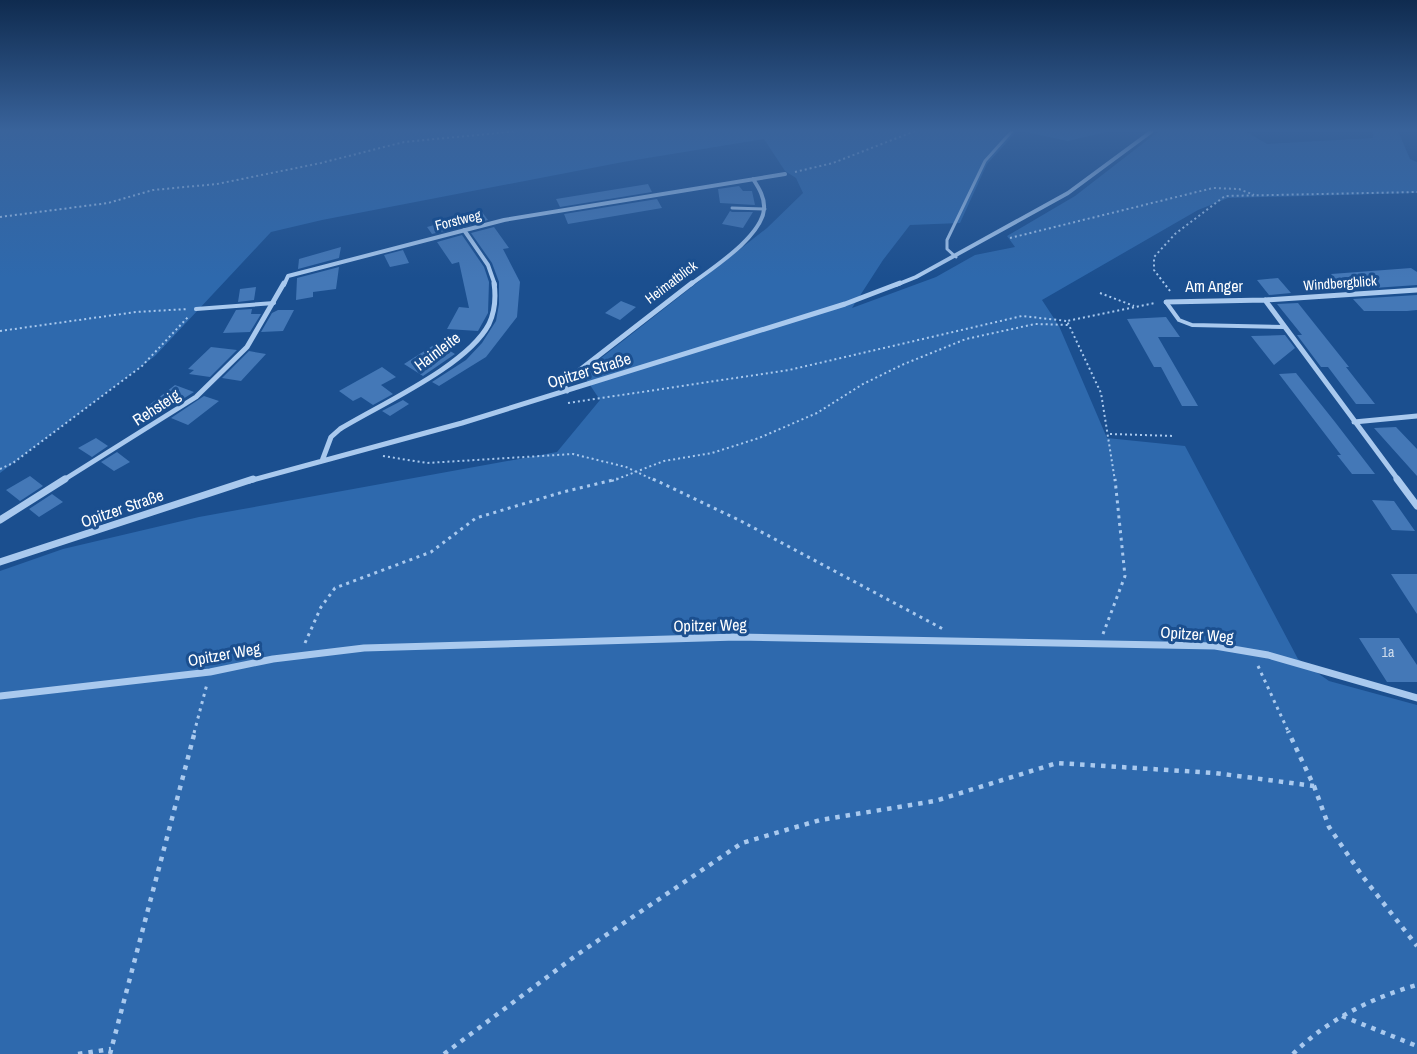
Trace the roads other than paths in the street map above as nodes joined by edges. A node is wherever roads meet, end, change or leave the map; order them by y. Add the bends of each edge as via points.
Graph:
1 (746, 180) edge
2 (754, 180) edge
3 (976, 180) edge
4 (1085, 180) edge
5 (732, 208) dead end
6 (765, 209) junction
7 (464, 230) junction
8 (956, 257) junction
9 (288, 276) joint
10 (1417, 290) edge
11 (1265, 300) junction
12 (1166, 302) joint
13 (275, 303) junction
14 (196, 309) road end
15 (1284, 327) junction
16 (567, 391) junction
17 (1417, 416) edge
18 (1354, 422) junction
19 (322, 461) junction
20 (1417, 506) edge
21 (0, 520) edge
22 (0, 562) edge
23 (0, 696) edge
24 (1417, 698) edge

1 - 7 street, Forstweg
2 - 6 street via 765,194
3 - 8 lane via 947,240 947,249
4 - 8 street, Opitzer Straße
5 - 6 lane
6 - 16 street, Heimatblick via 757,227 736,249 563,383
7 - 9 street, Forstweg
7 - 19 street, Hainleite via 493,275 495,308 485,329 464,351 340,429 331,437
8 - 16 street, Opitzer Straße via 845,304
9 - 13 street, Rehsteig
10 - 11 street, Windbergblick
11 - 12 street, Am Anger
11 - 15 street, Am Anger
12 - 15 lane via 1179,321 1192,325
13 - 14 lane
13 - 21 street, Rehsteig via 247,347 196,397
15 - 18 street, Am Anger
16 - 19 street, Opitzer Straße
17 - 18 street
18 - 20 street, Am Anger
19 - 22 street, Opitzer Straße via 267,475
23 - 24 street, Opitzer Weg via 210,672 364,648 737,637 1215,646 1251,652

